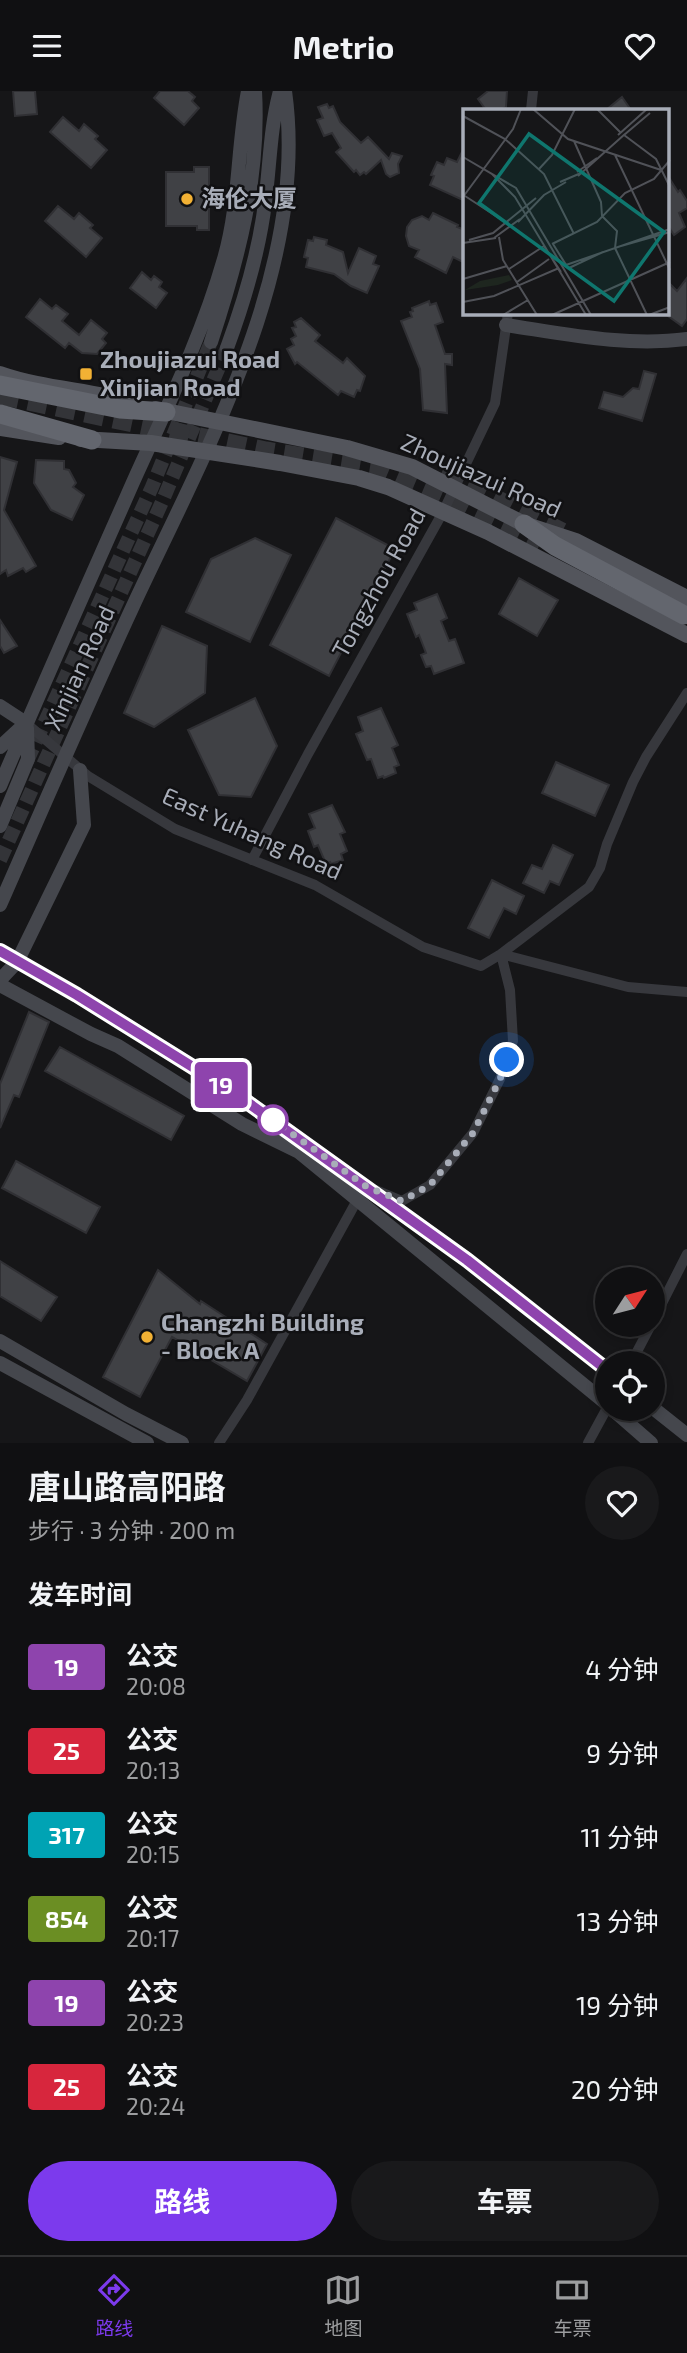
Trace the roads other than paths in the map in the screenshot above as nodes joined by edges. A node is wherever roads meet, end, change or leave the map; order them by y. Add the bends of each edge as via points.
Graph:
1 (248, 91) edge
2 (255, 91) edge
3 (280, 91) edge
4 (285, 91) edge
5 (533, 91) edge
6 (531, 109) edge
7 (507, 319) edge
8 (687, 339) edge
9 (211, 342) tunnel mouth
10 (227, 348) tunnel mouth
11 (0, 374) edge
12 (0, 385) edge
13 (166, 412) junction
14 (0, 414) edge
15 (219, 423) junction
16 (0, 428) edge
17 (92, 440) junction
18 (151, 443) junction
19 (206, 453) junction
20 (454, 487) junction
21 (443, 512) junction
22 (524, 524) joint
23 (686, 606) edge
24 (687, 635) edge
25 (687, 693) edge
26 (0, 706) edge
27 (26, 723) junction
28 (0, 747) edge
29 (65, 756) junction
30 (80, 770) junction
31 (0, 786) edge
32 (0, 826) edge
33 (253, 860) junction
34 (0, 905) edge
35 (0, 951) edge
36 (501, 954) junction
37 (18, 962) junction
38 (0, 983) edge
39 (687, 992) edge
40 (367, 1187) junction
41 (356, 1199) junction
42 (687, 1254) edge
43 (665, 1297) edge
44 (0, 1341) edge
45 (595, 1361) edge
46 (0, 1363) edge
47 (595, 1395) edge
48 (665, 1418) edge
49 (601, 1421) edge
50 (625, 1421) edge
51 (687, 1435) edge
52 (147, 1443) edge
53 (182, 1443) edge
54 (219, 1443) edge
55 (588, 1443) edge
56 (651, 1443) edge

1 - 13 main road, Xinjian Road via 237,201 225,257
2 - 9 main road via 257,131 249,199
3 - 10 main road via 265,206
4 - 15 main road, Xinjian Road via 289,169 284,211 257,319
5 - 6 street
7 - 8 main road via 624,342
7 - 20 street, Tongzhou Road via 495,403
11 - 13 main road, Zhoujiazui Road
12 - 13 highway via 120,409
13 - 15 main road, Zhoujiazui Road
13 - 18 main road, Xinjian Road
14 - 17 highway
15 - 19 main road, Xinjian Road
15 - 20 main road, Zhoujiazui Road via 388,459
16 - 17 main road, Zhoujiazui Road
17 - 18 main road, Zhoujiazui Road
18 - 19 main road, Zhoujiazui Road
18 - 27 main road, Xinjian Road
19 - 21 main road, Zhoujiazui Road via 359,478
19 - 29 main road, Xinjian Road
20 - 21 street, Tongzhou Road
20 - 22 main road, Zhoujiazui Road
21 - 24 main road, Zhoujiazui Road
21 - 33 street, Tongzhou Road
22 - 23 highway via 555,546
25 - 36 street via 633,782 589,887
26 - 27 main road, East Yuhang Road
27 - 28 main road, Xinjian Road
27 - 29 street, East Yuhang Road
27 - 31 main road
27 - 32 main road, Xinjian Road via 29,759
29 - 30 street, East Yuhang Road
29 - 34 main road, Xinjian Road
30 - 33 street, East Yuhang Road via 176,829
30 - 37 main road via 84,825
33 - 36 street, East Yuhang Road via 342,899 423,947 481,966
35 - 37 main road
36 - 39 street via 628,987
36 - 40 street via 510,990 513,1041 473,1133 430,1185 402,1201
37 - 38 main road
37 - 40 main road via 233,1092
38 - 41 main road via 118,1046 242,1124 299,1152
40 - 41 street
40 - 45 main road
41 - 47 main road
41 - 54 street
42 - 43 street
44 - 53 main road
46 - 52 main road
48 - 51 main road
49 - 55 street
50 - 56 main road

